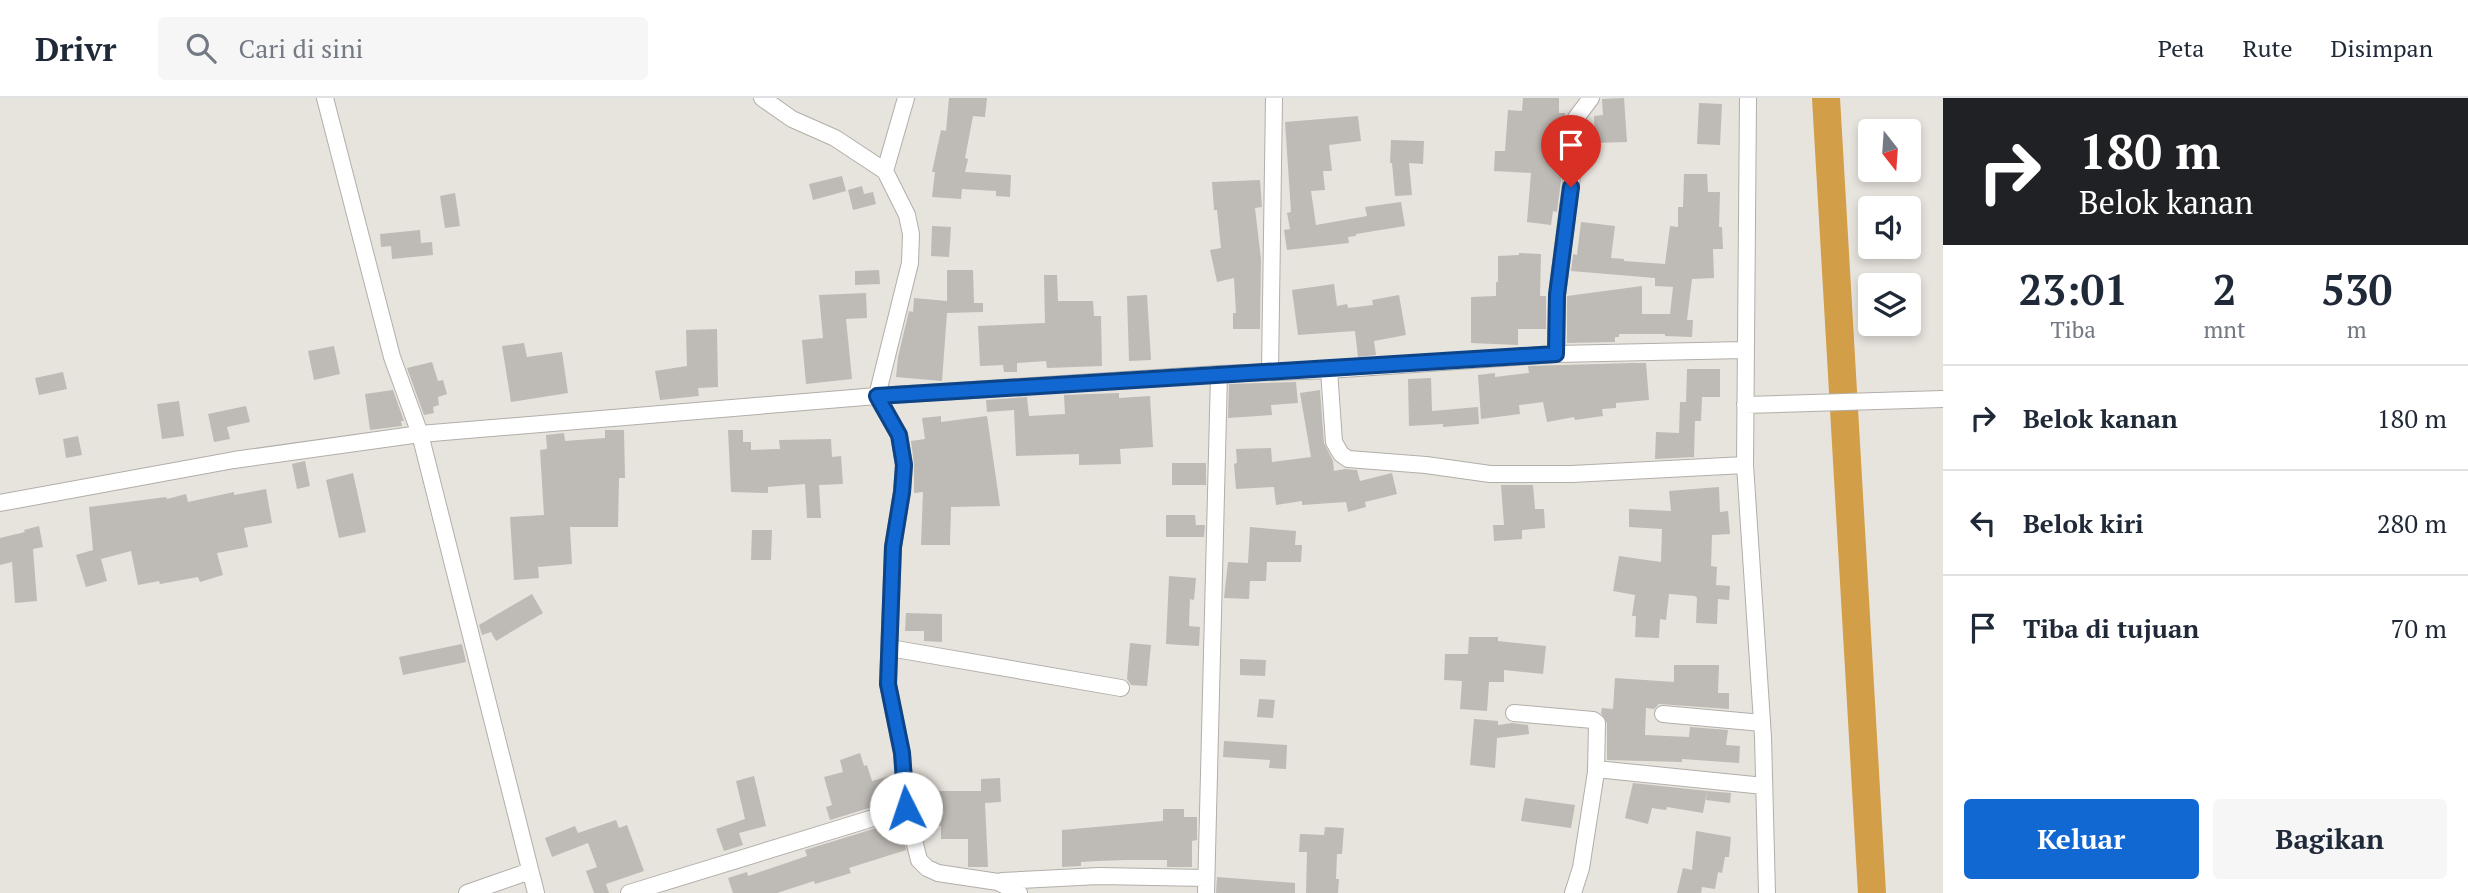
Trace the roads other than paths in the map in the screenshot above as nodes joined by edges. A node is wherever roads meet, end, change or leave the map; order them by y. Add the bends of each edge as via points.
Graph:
1 (325, 98) edge
2 (762, 98) edge
3 (906, 98) edge
4 (1275, 98) edge
5 (1591, 98) edge
6 (1748, 98) edge
7 (885, 171) junction
8 (1745, 350) junction
9 (1556, 354) junction
10 (1329, 370) junction
11 (1270, 371) junction
12 (1219, 373) junction
13 (877, 396) junction
14 (1943, 399) edge
15 (1745, 405) junction
16 (420, 434) junction
17 (1745, 465) junction
18 (0, 503) edge
19 (890, 648) junction
20 (1121, 688) dead end
21 (1514, 713) dead end
22 (1663, 714) dead end
23 (1762, 723) junction
24 (1596, 769) junction
25 (1764, 786) junction
26 (906, 808) junction
27 (530, 871) junction
28 (998, 882) junction
29 (1206, 886) edge
30 (467, 893) edge
31 (536, 893) edge
32 (629, 893) edge
33 (1019, 893) edge
34 (1573, 893) edge
35 (1767, 893) edge

1 - 16 street via 392,356
2 - 7 street
3 - 7 street
4 - 11 street
5 - 9 street via 1576,118 1557,295
6 - 8 street
7 - 13 street via 907,215 910,263
8 - 9 street
8 - 15 street
9 - 10 street
10 - 11 street
10 - 17 street via 1334,442 1348,459 1490,474
11 - 12 street
12 - 13 street
12 - 29 street
13 - 16 street
13 - 19 street via 899,435 904,465 893,547
14 - 15 street
15 - 17 street
16 - 18 street via 234,460
16 - 27 street
17 - 23 street
19 - 20 street
19 - 26 street via 888,684 902,753
21 - 24 street via 1596,721
22 - 23 street
23 - 25 street
24 - 25 street
24 - 34 street
25 - 35 street
26 - 28 street via 919,860 927,868
26 - 32 street
27 - 30 street
27 - 31 street
28 - 29 street via 1099,876
28 - 33 street

